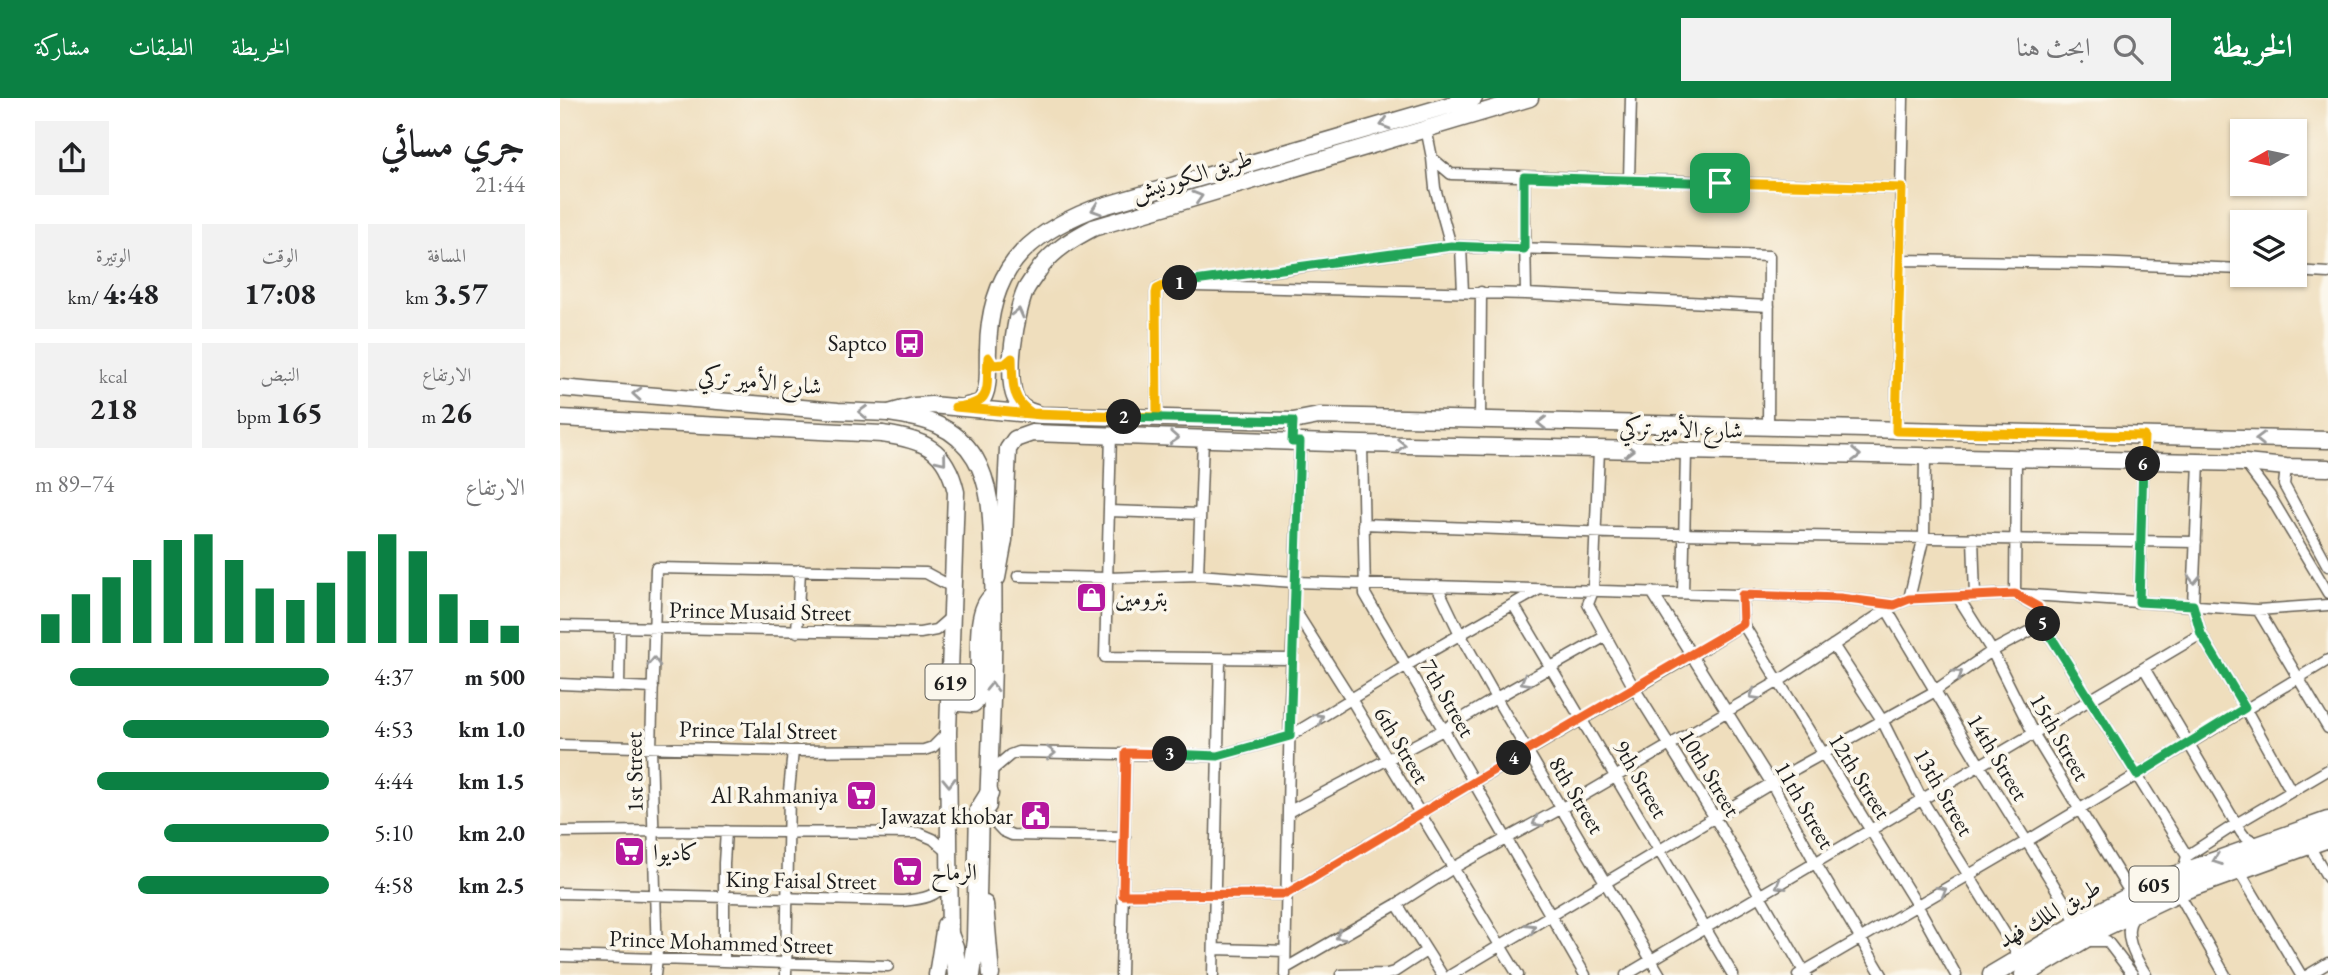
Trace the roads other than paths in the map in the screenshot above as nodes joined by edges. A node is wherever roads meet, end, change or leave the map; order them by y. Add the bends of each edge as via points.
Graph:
1 (1474, 98) edge
2 (1530, 98) edge
3 (1903, 98) edge
4 (1630, 99) edge
5 (1426, 128) junction
6 (1432, 158) junction
7 (1524, 177) junction
8 (1629, 180) junction
9 (1902, 188) junction
10 (1456, 246) junction
11 (1524, 249) junction
12 (1900, 260) junction
13 (2230, 269) edge
14 (2307, 272) edge
15 (2328, 273) edge
16 (1163, 286) junction
17 (1463, 292) junction
18 (1481, 292) junction
19 (1526, 294) junction
20 (1769, 306) junction
21 (988, 357) junction
22 (1012, 358) junction
23 (560, 388) edge
24 (955, 407) junction
25 (889, 413) junction
26 (1041, 415) junction
27 (1157, 417) junction
28 (560, 418) edge
29 (1293, 421) junction
30 (1480, 421) junction
31 (1768, 428) junction
32 (1896, 431) junction
33 (1111, 434) junction
34 (2144, 436) junction
35 (1203, 439) junction
36 (2328, 440) edge
37 (1296, 442) junction
38 (1362, 444) junction
39 (1599, 450) junction
40 (1686, 452) junction
41 (1925, 456) junction
42 (2016, 458) junction
43 (2143, 461) junction
44 (2199, 462) junction
45 (2245, 463) junction
46 (2286, 467) junction
47 (2328, 468) edge
48 (2284, 485) junction
49 (2270, 496) junction
50 (1109, 511) junction
51 (1200, 514) junction
52 (1363, 524) junction
53 (1596, 532) junction
54 (1684, 534) junction
55 (1924, 537) junction
56 (1973, 538) junction
57 (2015, 538) junction
58 (2141, 541) junction
59 (2196, 542) junction
60 (2328, 566) edge
61 (800, 570) junction
62 (1198, 575) junction
63 (1018, 576) dead end
64 (1108, 578) junction
65 (1294, 582) junction
66 (1364, 584) junction
67 (1437, 586) junction
68 (954, 588) junction
69 (1539, 589) junction
70 (1593, 591) junction
71 (1652, 592) junction
72 (1683, 593) junction
73 (2328, 593) edge
74 (994, 594) junction
75 (2015, 594) junction
76 (1742, 595) junction
77 (1975, 596) junction
78 (1958, 597) junction
79 (1909, 599) junction
80 (2139, 602) junction
81 (1513, 604) junction
82 (2328, 604) edge
83 (2193, 605) junction
84 (1891, 608) junction
85 (1293, 609) junction
86 (2258, 610) junction
87 (953, 622) junction
88 (1743, 624) junction
89 (2043, 624) junction
90 (560, 626) edge
91 (620, 627) junction
92 (654, 628) junction
93 (797, 632) junction
94 (1460, 634) junction
95 (2201, 634) junction
96 (1606, 636) junction
97 (1833, 645) junction
98 (1992, 651) junction
99 (1691, 656) junction
100 (1220, 659) junction
101 (1292, 659) junction
102 (2328, 660) edge
103 (1407, 664) junction
104 (1551, 666) junction
105 (2144, 668) junction
106 (2298, 676) junction
107 (1779, 681) junction
108 (560, 684) edge
109 (619, 687) junction
110 (653, 688) junction
111 (1634, 688) junction
112 (1935, 690) junction
113 (1496, 698) junction
114 (1351, 699) junction
115 (2089, 701) junction
116 (2245, 708) junction
117 (1726, 711) junction
118 (1583, 718) junction
119 (1882, 720) junction
120 (2328, 728) edge
121 (1443, 730) junction
122 (948, 732) junction
123 (2033, 733) junction
124 (1290, 736) junction
125 (2189, 744) junction
126 (560, 745) edge
127 (1670, 745) junction
128 (651, 747) junction
129 (1528, 750) junction
130 (793, 751) junction
131 (1126, 753) junction
132 (1823, 754) junction
133 (1218, 756) junction
134 (1388, 760) junction
135 (1980, 766) junction
136 (2328, 770) edge
137 (989, 772) junction
138 (2137, 775) junction
139 (1617, 776) junction
140 (1474, 782) junction
141 (1772, 784) junction
142 (2291, 791) junction
143 (989, 794) junction
144 (1922, 800) junction
145 (1562, 808) junction
146 (2080, 810) junction
147 (1288, 813) junction
148 (1420, 813) junction
149 (988, 815) junction
150 (1714, 818) junction
151 (2328, 821) edge
152 (2236, 824) junction
153 (1871, 830) junction
154 (654, 831) junction
155 (726, 831) junction
156 (560, 832) edge
157 (788, 832) junction
158 (1125, 837) junction
159 (2328, 838) edge
160 (1506, 840) junction
161 (2027, 841) junction
162 (2259, 845) junction
163 (2308, 845) junction
164 (1660, 850) junction
165 (950, 854) junction
166 (1816, 864) junction
167 (2185, 864) junction
168 (1453, 867) junction
169 (2238, 869) junction
170 (1970, 875) junction
171 (2328, 878) edge
172 (949, 879) junction
173 (1606, 883) junction
174 (2178, 892) junction
175 (560, 893) edge
176 (655, 894) junction
177 (1215, 894) junction
178 (1286, 894) junction
179 (2131, 894) junction
180 (1123, 895) junction
181 (1760, 896) junction
182 (724, 899) junction
183 (787, 900) junction
184 (985, 904) junction
185 (1396, 904) junction
186 (948, 905) junction
187 (1917, 905) junction
188 (2144, 909) junction
189 (1552, 915) junction
190 (2078, 924) junction
191 (1706, 928) junction
192 (949, 934) junction
193 (1861, 939) junction
194 (2079, 943) junction
195 (1500, 946) junction
196 (1214, 949) junction
197 (1285, 951) junction
198 (1426, 951) junction
199 (560, 956) edge
200 (657, 958) junction
201 (1651, 960) junction
202 (724, 961) junction
203 (787, 963) junction
204 (2328, 963) edge
205 (885, 966) dead end
206 (2022, 967) edge
207 (2045, 970) edge
208 (2134, 970) edge
209 (1285, 971) edge
210 (1803, 974) edge
211 (655, 975) edge
212 (786, 975) edge
213 (937, 975) edge
214 (951, 975) edge
215 (957, 975) edge
216 (971, 975) edge
217 (979, 975) edge
218 (991, 975) edge
219 (1121, 975) edge
220 (1213, 975) edge
221 (1341, 975) edge
222 (1442, 975) edge
223 (1451, 975) edge
224 (1518, 975) edge
225 (1585, 975) edge
226 (1626, 975) edge
227 (1660, 975) edge
228 (1733, 975) edge
229 (1882, 975) edge
230 (1956, 975) edge
231 (1992, 975) edge
232 (2146, 975) edge
233 (2225, 975) edge
234 (2301, 975) edge
235 (2308, 975) edge

1 -> 21 main road, طريق الكورنيش via 1066,220 1033,240 1007,268 993,308
2 - 5 main road, طريق الكورنيش
3 - 9 street
4 - 8 street
5 - 6 street
22 -> 5 main road, طريق الكورنيش via 1026,289 1051,256 1078,236
6 - 7 street via 1451,174
6 - 10 street via 1435,188
7 - 8 street
7 - 11 street
8 - 9 street
9 - 12 street
10 - 11 street
10 - 16 street
10 - 17 street
11 - 19 street
11 - 20 street via 1769,256
12 - 13 street
12 - 32 street
14 - 15 street
16 - 17 street
16 - 27 street via 1156,293
17 - 18 street
18 - 19 street
18 - 30 street
19 - 20 street
20 - 31 street
21 - 22 main road via 993,365
21 - 24 main road, طريق الكورنيش via 983,399 975,405
22 - 26 main road, طريق الكورنيش via 1016,400
25 -> 23 main road, شارع الأمير تركي
24 - 25 main road, شارع الأمير تركي via 914,406
24 - 26 main road, شارع الأمير تركي
25 - 74 main road via 945,428 975,457 989,500
26 - 27 main road, شارع الأمير تركي
27 - 29 main road, شارع الأمير تركي
28 -> 68 main road, شارع الأمير تركي / 619 via 882,433 914,439 942,457 950,469 956,492
29 - 30 main road, شارع الأمير تركي via 1319,416
29 - 37 main road
31 -> 30 main road, شارع الأمير تركي
31 - 32 main road, شارع الأمير تركي
32 - 34 main road, شارع الأمير تركي
33 -> 35 main road, شارع الأمير تركي
33 - 50 street
33 - 74 main road, شارع الأمير تركي / 619 via 1032,433 1015,439 1008,449 1004,540
36 -> 34 main road, شارع الأمير تركي
34 - 43 street
35 - 37 main road, شارع الأمير تركي
35 - 51 street
37 - 38 main road, شارع الأمير تركي
37 - 65 street
38 -> 39 main road, شارع الأمير تركي
38 - 52 street
39 -> 40 main road, شارع الأمير تركي
39 - 53 street
40 -> 41 main road, شارع الأمير تركي
40 - 54 street
41 - 42 main road, شارع الأمير تركي
41 - 55 street
42 - 43 main road, شارع الأمير تركي
42 - 57 street
43 - 44 main road, شارع الأمير تركي
43 - 58 street
44 - 45 main road, شارع الأمير تركي
44 - 59 street
45 - 46 main road, شارع الأمير تركي
45 - 49 street
46 - 47 main road, شارع الأمير تركي
46 - 48 street
48 - 49 street via 2273,487
48 - 60 street
49 - 73 street
50 - 51 street
50 - 64 street
51 - 62 street
52 - 53 street
52 - 66 street
53 - 54 street
53 - 70 street
54 - 55 street
54 - 72 street
55 - 56 street
55 - 79 street
56 - 57 street
56 - 77 street
57 - 58 street
57 - 75 street
58 - 59 street
58 - 80 street
59 -> 83 street
61 - 68 street via 926,573
61 - 92 street, 1st Street via 656,568
61 - 93 street
62 - 64 street
62 - 65 street
63 - 64 street
64 - 100 street via 1105,657
65 - 66 street
65 - 85 street
66 - 67 street
66 - 103 street, 7th Street via 1365,594
67 - 69 street
67 - 94 street, 8th Street
68 - 87 main road, 619
69 - 70 street
69 - 81 street
70 - 71 street
70 - 96 street, 10th Street via 1588,604
71 - 72 street
71 - 99 street, 11th Street
72 - 76 street
74 - 87 main road via 983,615 978,695 973,704 959,703 956,698
137 -> 74 main road, 619
75 - 77 street
75 - 80 street
75 - 89 street via 2038,607
76 - 84 street via 1840,598
76 - 88 street
77 - 78 street
78 - 79 street
78 - 98 street, 15th Street
79 - 84 street
80 - 83 street
81 - 94 street
81 - 104 street, 9th Street
82 - 86 street
83 - 86 street
83 - 95 street
84 - 97 street
84 - 112 street, 14th Street
85 - 101 street
85 - 114 street, 6th Street
86 - 106 street
87 - 93 street, Prince Musaid Street via 920,633
87 - 122 main road, 619
88 - 99 street
88 - 107 street, 12th Street
89 - 98 street
89 - 115 street
90 - 91 street, Prince Musaid Street
91 - 92 street, Prince Musaid Street
91 - 109 street
92 - 93 street, Prince Musaid Street
110 -> 92 street, 1st Street
94 - 103 street
94 - 113 street, 8th Street
95 - 105 street
95 - 116 street
96 - 104 street
96 - 111 street, 10th Street
97 - 107 street
97 - 119 street, 13th Street
112 -> 98 street
98 - 123 street, 15th Street
99 - 111 street
99 - 117 street, 11th Street
100 - 101 street
100 - 133 street
101 - 124 street
102 - 106 street
103 - 114 street
103 - 121 street, 7th Street
104 -> 113 street
104 - 118 street, 9th Street
105 - 115 street
105 - 125 street
106 - 116 street
106 - 120 street
107 -> 117 street
107 - 132 street, 12th Street
108 - 109 street
109 - 110 street
110 - 128 street, 1st Street
111 - 118 street
111 - 127 street, 10th Street
112 - 119 street
112 - 135 street, 14th Street
113 - 121 street
113 - 129 street, 8th Street
124 -> 114 street
114 - 134 street, 6th Street
115 - 123 street
115 - 138 street
116 - 125 street
116 - 142 street
117 - 127 street
117 - 141 street, 11th Street
118 - 129 street
118 - 139 street, 9th Street
119 - 132 street
119 - 144 street, 13th Street
121 - 134 street
121 - 140 street, 7th Street
122 - 130 street, Prince Talal Street via 924,750
122 -> 165 main road, 619
123 - 135 street
123 - 146 street, 15th Street
124 - 133 street
124 - 147 street
125 - 138 street
125 - 152 street
126 - 128 street, Prince Talal Street
127 - 139 street
127 - 150 street, 10th Street
128 - 130 street, Prince Talal Street
128 - 154 street, 1st Street
129 - 140 street
129 - 145 street, 8th Street
130 - 157 street
131 - 133 street
137 -> 131 street via 1018,752
131 - 158 street
132 - 141 street
132 - 153 street, 12th Street
133 - 177 street
134 - 147 street
134 - 148 street, 6th Street
135 - 144 street
135 - 161 street, 14th Street
136 - 142 street
137 - 143 main road, 619
138 - 146 street
138 - 167 street
139 - 145 street
139 - 164 street, 9th Street
140 - 148 street
140 - 160 street, 7th Street
141 - 150 street
141 - 166 street, 11th Street
142 - 152 street
143 - 149 main road, 619
143 - 216 highway via 979,810
144 - 153 street
144 - 170 street, 13th Street
145 -> 160 street
145 - 173 street, 8th Street
146 - 161 street
146 - 179 street, 15th Street
147 - 178 street
148 - 168 street, 6th Street
148 - 178 street
149 - 158 street via 1012,835
149 - 184 main road, 619
150 - 164 street
150 - 181 street, 10th Street
151 - 162 highway, طريق الملك فهد / 605
152 - 162 street
152 - 167 street
153 - 166 street
153 - 187 street, 12th Street
154 - 155 street
154 - 156 street
154 - 176 street, 1st Street
155 - 157 street
155 - 182 street
157 - 165 street via 919,833
157 - 183 street
158 - 180 street
159 - 163 highway, طريق الملك فهد / 605
160 - 168 street
160 - 189 street, 7th Street
161 - 170 street
161 - 190 street, 14th Street
162 -> 167 highway, طريق الملك فهد / 605
163 - 169 highway, طريق الملك فهد / 605
163 - 171 street
164 - 173 street
164 - 191 street, 9th Street
165 - 172 main road, 619
166 -> 181 street
166 - 193 street, 11th Street
167 - 179 highway, طريق الملك فهد / 605
168 - 185 street
168 - 195 street, 6th Street
169 - 174 highway, طريق الملك فهد / 605
169 - 234 street
187 -> 170 street
170 - 206 street, 13th Street
172 - 183 street, King Faisal Street via 940,892 919,900
172 - 186 main road, 619
173 - 189 street
173 - 201 street, 8th Street
174 - 188 highway, طريق الملك فهد / 605
174 - 233 street
175 - 176 street, King Faisal Street
176 - 182 street, King Faisal Street
176 - 200 street, 1st Street
177 - 178 street
177 - 180 street
177 - 196 street
178 - 197 street
179 - 190 highway, طريق الملك فهد / 605
180 - 219 street
181 - 191 street
181 - 210 street, 10th Street
182 - 183 street, King Faisal Street
182 - 202 street
183 - 203 street
184 - 217 main road, 619
184 - 218 main road
185 - 198 street
185 -> 209 street
186 - 192 main road, 619
186 - 213 main road
187 - 193 street
187 - 230 street, 12th Street
188 - 194 highway, طريق الملك فهد / 605
188 - 208 street via 2129,926
195 -> 189 street
189 - 225 street, 7th Street
190 - 206 highway, طريق الملك فهد / 605
191 - 201 street
191 - 228 street, 9th Street
192 - 214 main road, 619
192 - 215 highway
193 - 210 street
193 - 229 street, 11th Street
194 - 207 highway, طريق الملك فهد / 605
194 - 208 street via 2107,941
195 - 223 street
195 - 224 street, 6th Street
196 - 197 street
196 - 220 street
197 - 209 street
198 - 221 street via 1394,972
198 - 222 street
199 - 200 street, Prince Mohammed Street
200 - 202 street, Prince Mohammed Street
200 - 211 street, 1st Street
201 - 226 street
201 - 227 street, 8th Street
202 - 203 street, Prince Mohammed Street
203 - 205 street, Prince Mohammed Street
203 - 212 street
204 - 235 street
206 - 207 highway, طريق الملك فهد / 605
206 - 231 highway, طريق الملك فهد / 605
208 - 232 street

